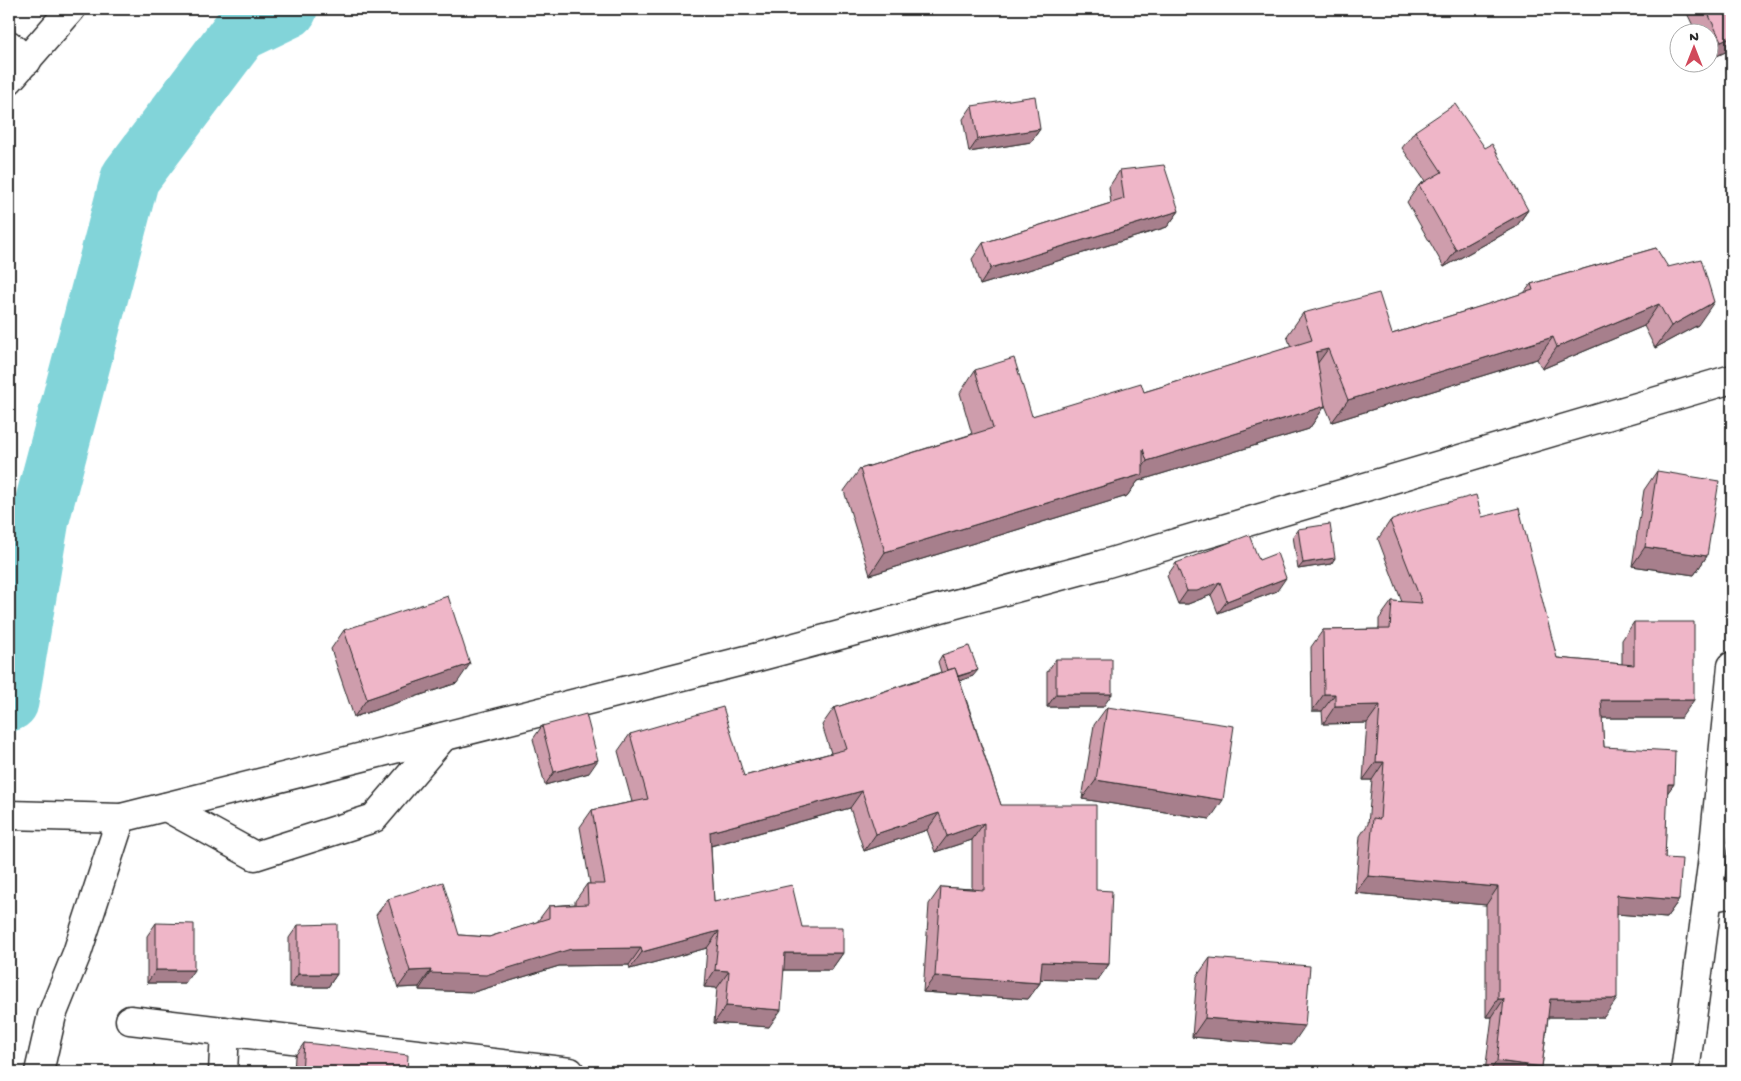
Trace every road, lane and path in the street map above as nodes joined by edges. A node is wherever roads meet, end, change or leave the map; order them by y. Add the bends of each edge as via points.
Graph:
1 (71, 9) edge
2 (15, 62) edge
3 (1732, 379) edge
4 (1732, 666) edge
5 (443, 737) junction
6 (166, 807) junction
7 (9, 815) edge
8 (121, 818) junction
9 (1720, 895) edge
10 (130, 1020) dead end
11 (225, 1031) junction
12 (535, 1070) edge
13 (39, 1072) edge
14 (222, 1072) edge
15 (570, 1072) edge
16 (1685, 1072) edge

1 - 2 main road
3 - 5 main road via 1101,565
4 - 9 main road
5 - 6 main road
5 - 6 main road via 374,818 255,856
6 - 8 main road
7 - 8 main road
8 - 13 main road via 77,953 52,1015
9 - 16 main road
10 - 11 main road
11 - 12 main road
11 - 14 main road
12 - 15 main road

